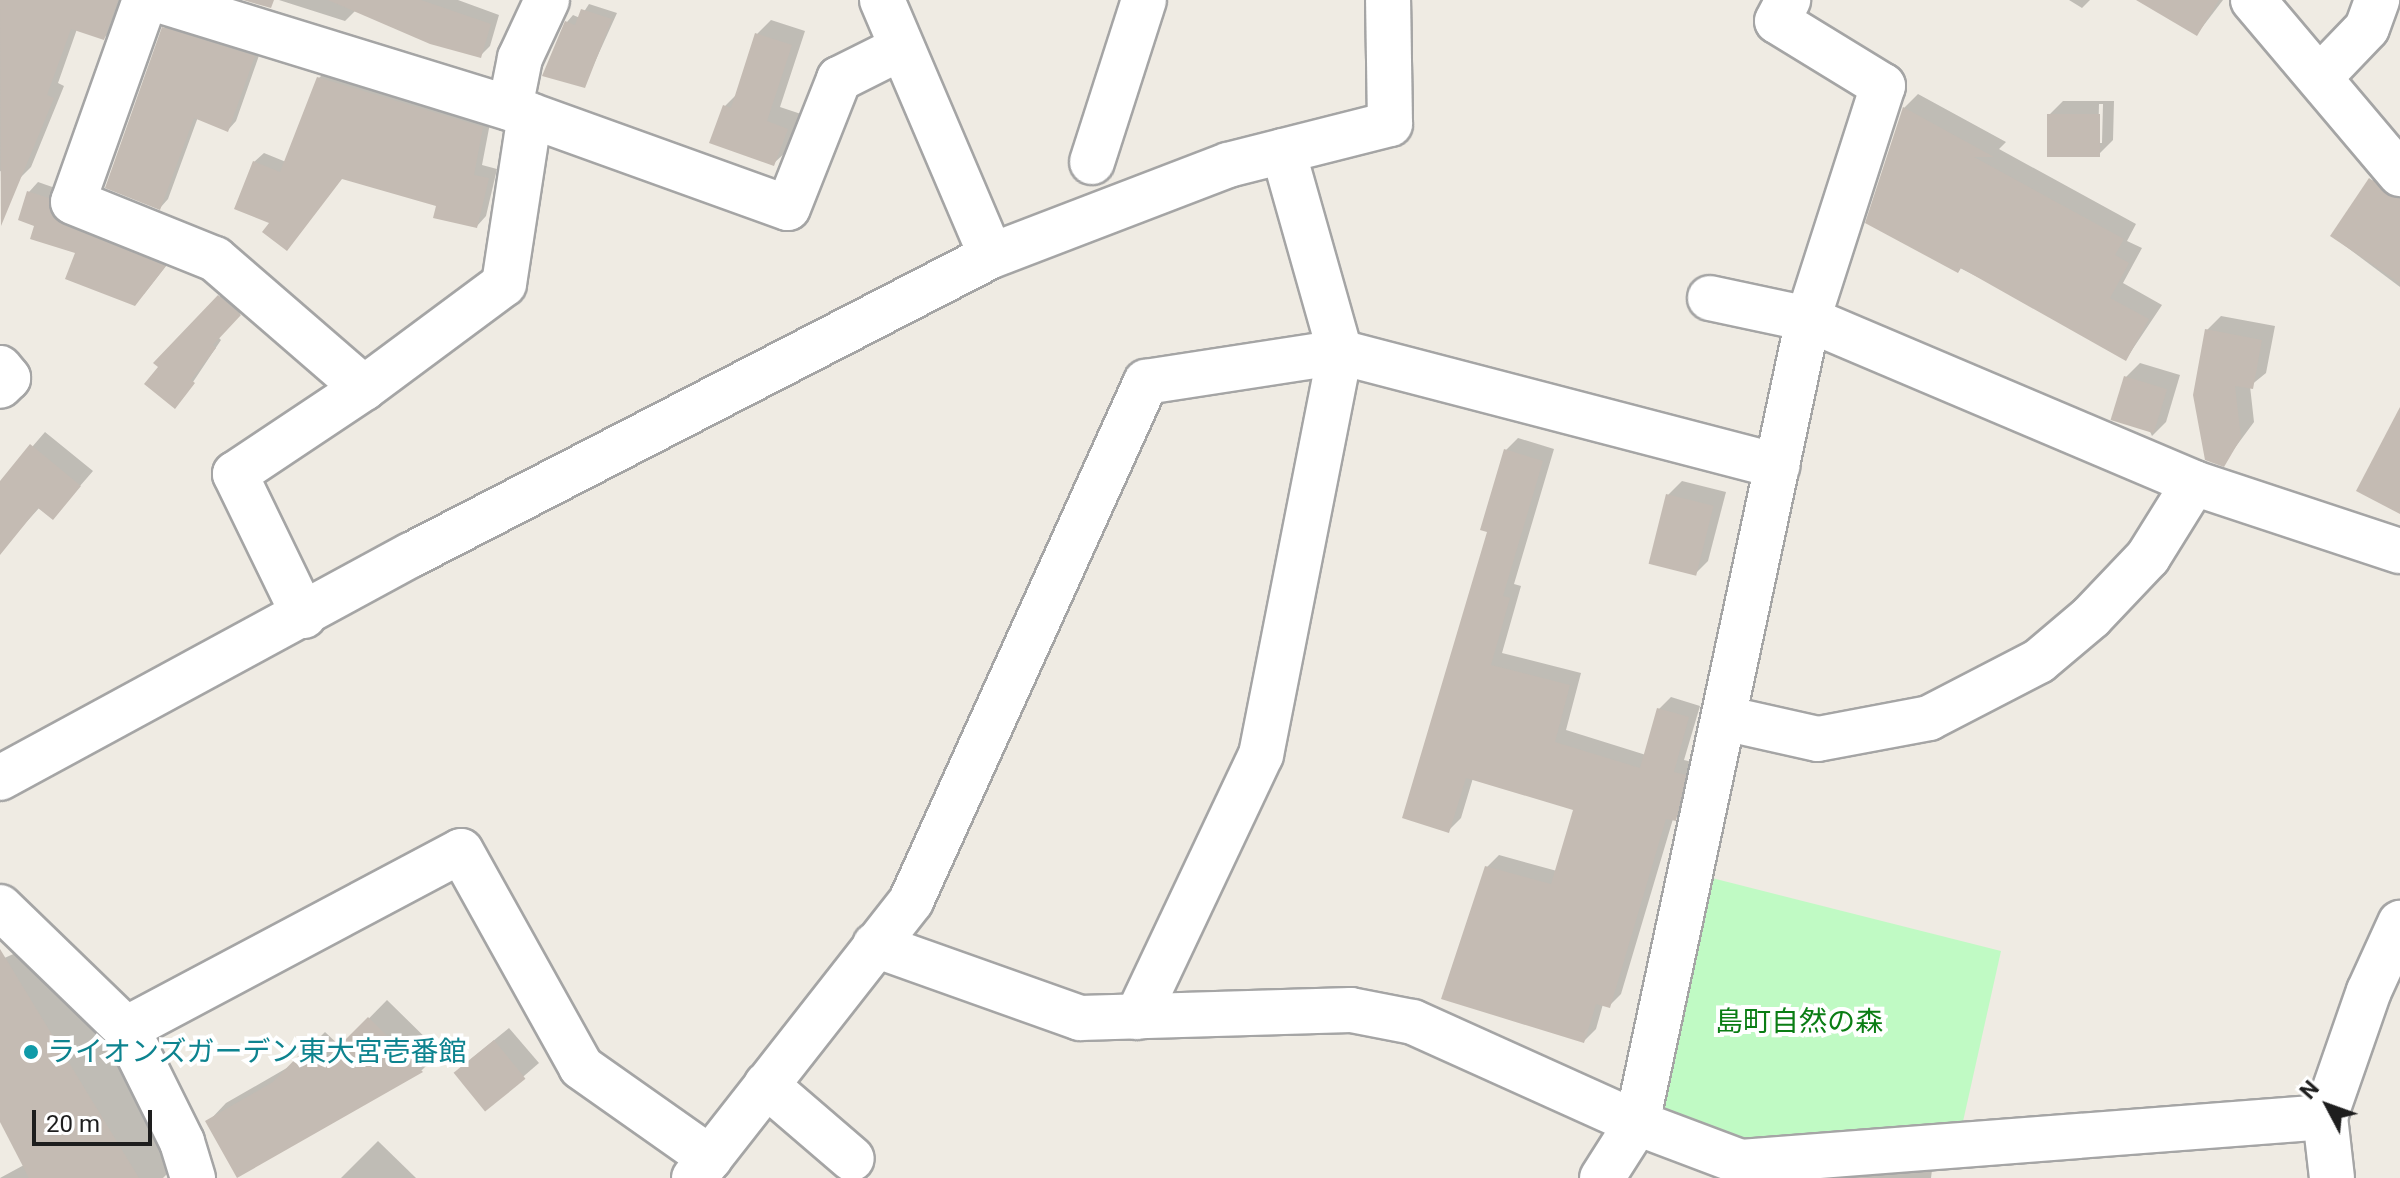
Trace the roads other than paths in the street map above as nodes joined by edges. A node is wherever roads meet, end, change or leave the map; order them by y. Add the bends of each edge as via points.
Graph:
1 (145, 0) edge
2 (158, 0) edge
3 (547, 0) edge
4 (882, 0) edge
5 (1144, 0) edge
6 (1388, 0) edge
7 (1788, 0) edge
8 (2253, 0) edge
9 (2381, 24) edge
10 (901, 48) junction
11 (2321, 76) junction
12 (520, 111) junction
13 (1283, 151) junction
14 (1092, 162) dead end
15 (2400, 174) edge
16 (991, 256) junction
17 (1710, 298) dead end
18 (1808, 319) junction
19 (1340, 352) junction
20 (0, 368) edge
21 (0, 386) edge
22 (364, 388) junction
23 (1777, 466) junction
24 (2194, 483) junction
25 (2400, 551) edge
26 (304, 616) junction
27 (1724, 718) junction
28 (0, 778) edge
29 (0, 907) edge
30 (2400, 923) edge
31 (875, 945) junction
32 (1137, 1017) junction
33 (126, 1029) junction
34 (766, 1085) junction
35 (2325, 1117) junction
36 (1637, 1123) junction
37 (852, 1159) dead end
38 (702, 1168) edge
39 (193, 1178) edge
40 (1602, 1178) edge
41 (2332, 1178) edge

1 - 22 street via 73,202 215,259
2 - 12 street
3 - 12 street via 520,58
4 - 10 street
5 - 14 street
6 - 13 street via 1390,124
7 - 18 street via 1777,21 1883,86
8 - 11 street
9 - 11 street
10 - 12 street via 839,79 788,208
10 - 16 street
11 - 15 street via 2372,146
12 - 22 street via 504,284
13 - 16 street via 1115,204
13 - 19 street
16 - 26 street via 411,555
17 - 18 street
18 - 23 street
18 - 24 street
19 - 23 street
19 - 31 street via 1146,382 911,901
19 - 32 street via 1261,755
20 - 21 street via 8,378
22 - 26 street via 235,474
23 - 27 street
24 - 25 street
24 - 27 street via 2148,557 2091,617 2039,661 1929,718 1818,739
26 - 28 street
27 - 36 street
29 - 33 street
30 - 35 street
31 - 32 street via 1080,1018
31 - 34 street
32 - 36 street via 1351,1010 1413,1022
33 - 38 street via 461,851 581,1067
33 - 39 street via 182,1142
34 - 37 street
34 - 38 street
35 - 36 street via 1741,1162
35 - 41 street
36 - 40 street

